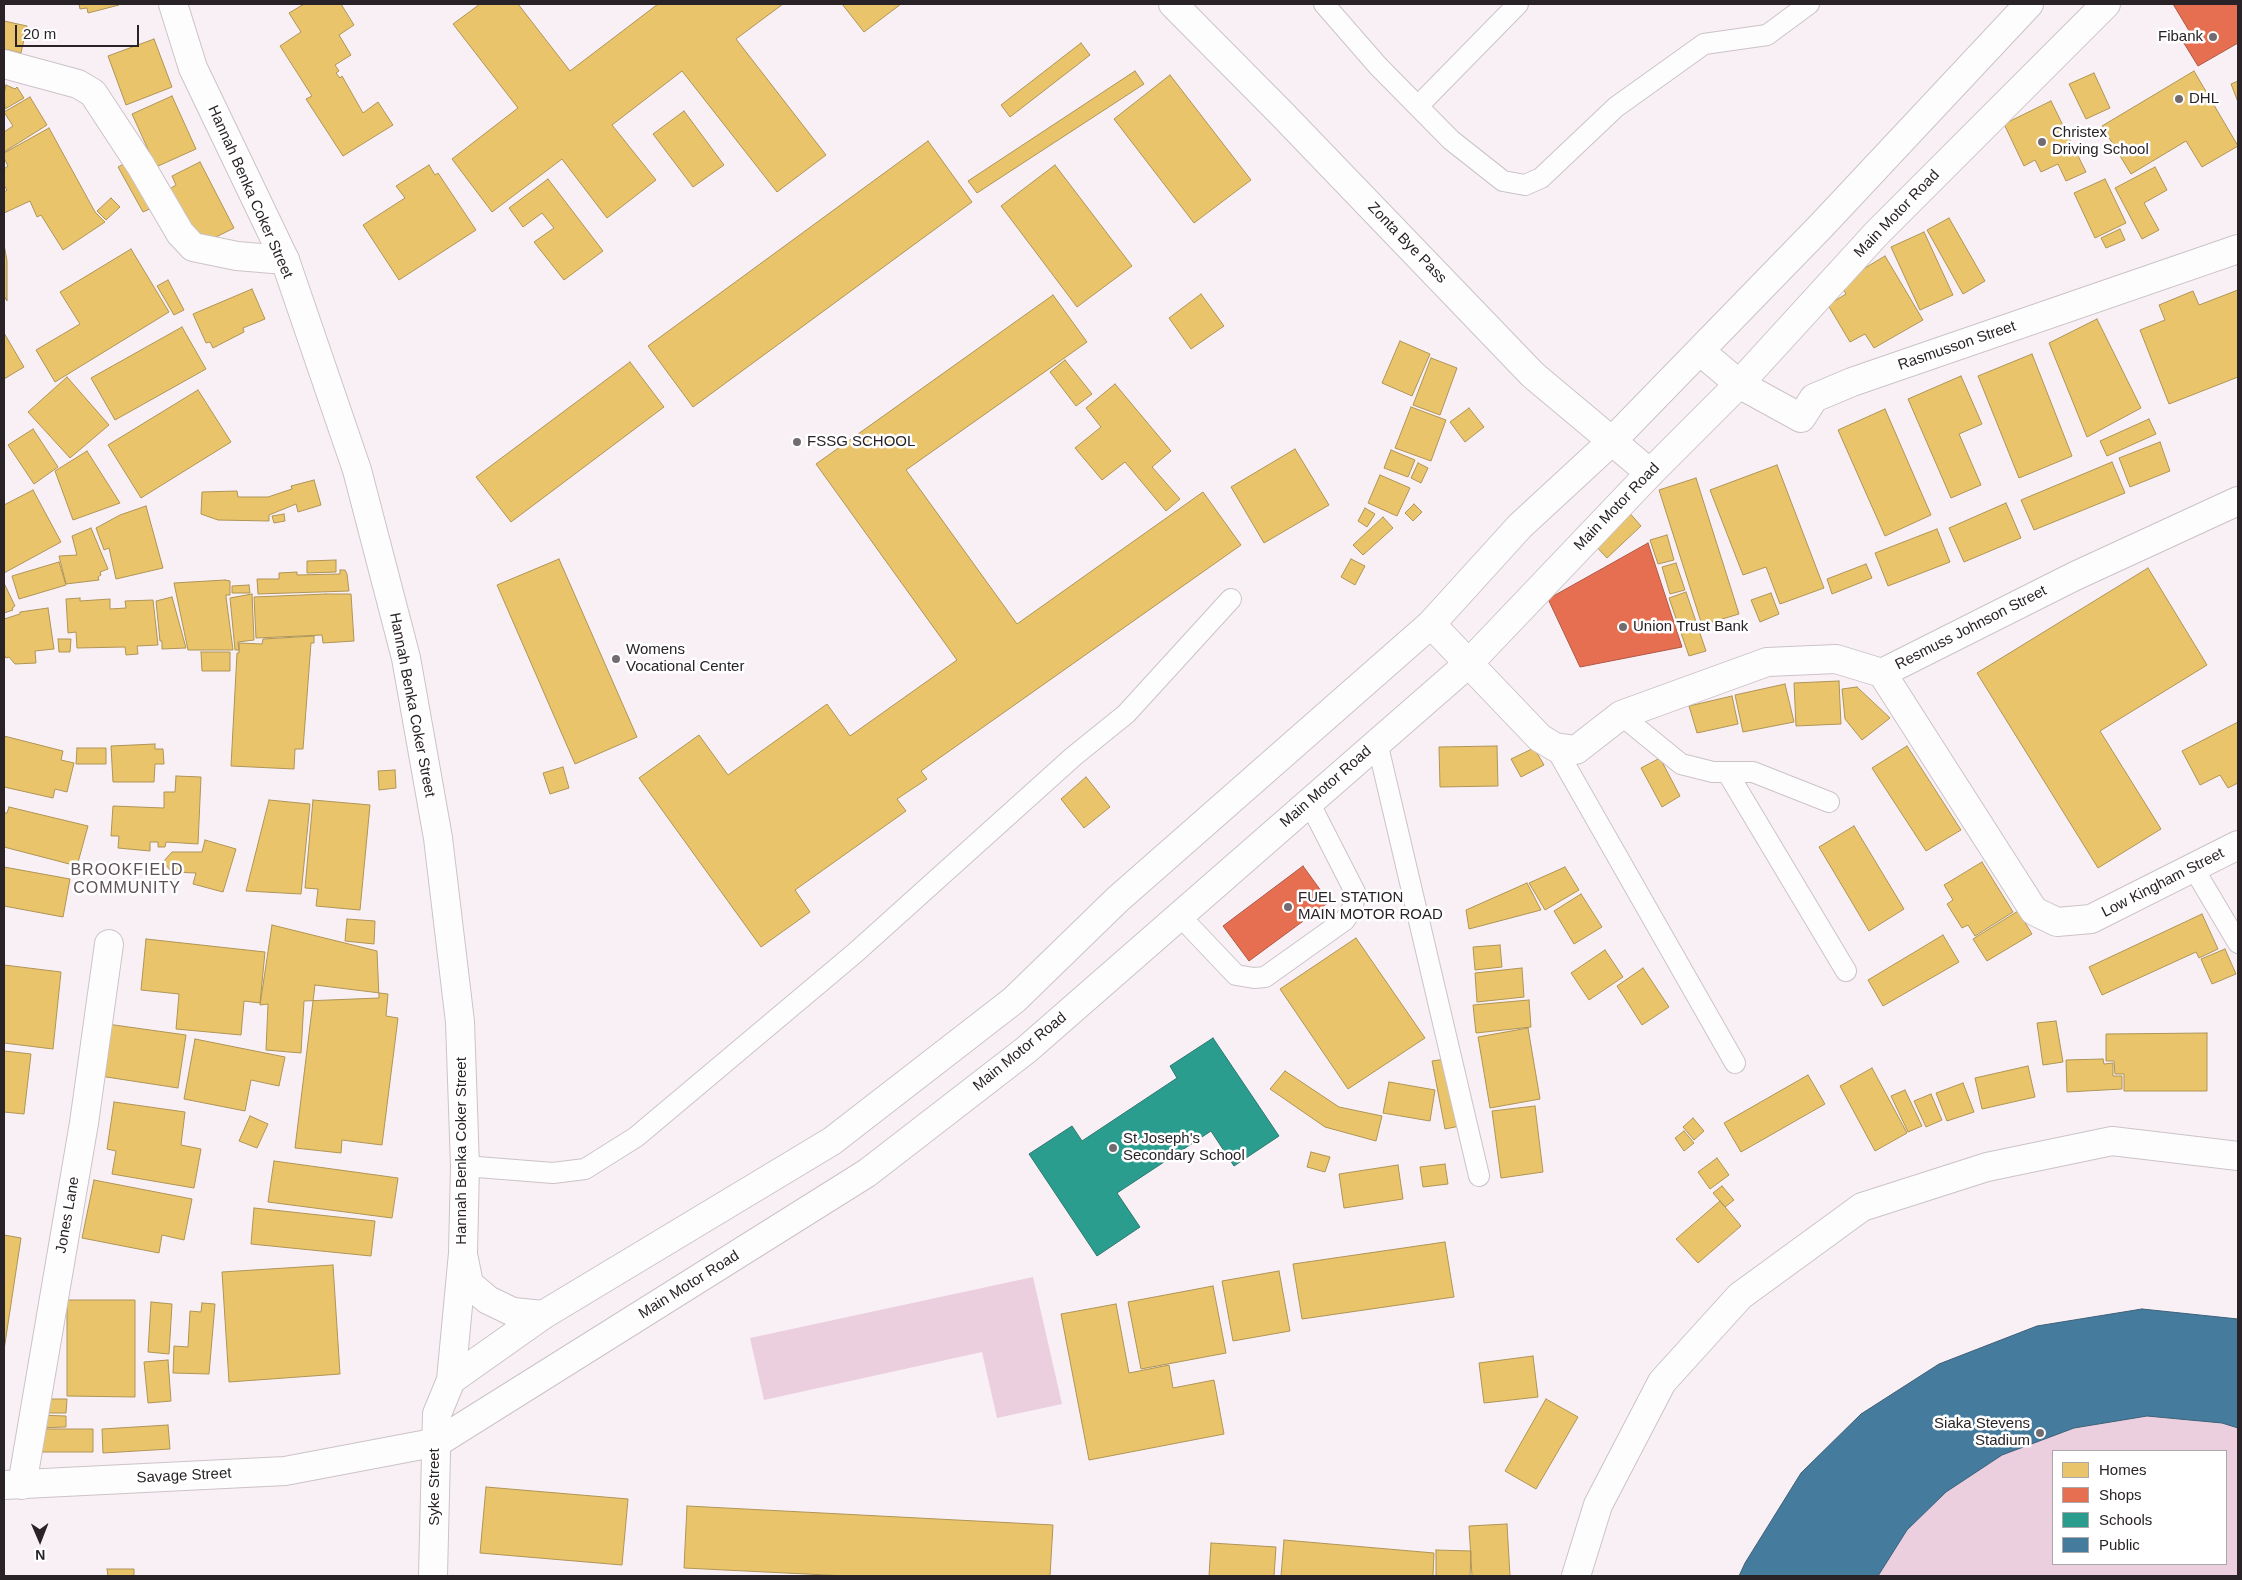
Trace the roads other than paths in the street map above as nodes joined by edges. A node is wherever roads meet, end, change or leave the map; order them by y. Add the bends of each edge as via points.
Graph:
1 (173, 4) edge
2 (1173, 4) edge
3 (1324, 4) edge
4 (1518, 4) edge
5 (1809, 4) edge
6 (2029, 4) edge
7 (2106, 4) edge
8 (4, 64) edge
9 (1418, 106) junction
10 (2238, 249) edge
11 (285, 260) junction
12 (1700, 351) junction
13 (1739, 384) junction
14 (1612, 441) junction
15 (1650, 473) junction
16 (2238, 501) edge
17 (1231, 599) dead end
18 (1430, 624) junction
19 (1469, 663) junction
20 (1882, 673) junction
21 (1621, 715) junction
22 (1377, 742) junction
23 (1555, 747) junction
24 (1727, 772) junction
25 (1309, 802) junction
26 (1829, 802) dead end
27 (2238, 845) edge
28 (2194, 869) junction
29 (1179, 915) junction
30 (2238, 943) edge
31 (110, 944) dead end
32 (1846, 971) dead end
33 (1735, 1063) dead end
34 (2238, 1156) edge
35 (465, 1166) junction
36 (1479, 1176) dead end
37 (463, 1253) junction
38 (543, 1315) junction
39 (451, 1380) junction
40 (438, 1442) junction
41 (362, 1458) joint
42 (13, 1485) edge
43 (434, 1576) edge
44 (1576, 1576) edge

1 - 11 street, Hannah Benka Coker Street via 193,68
2 - 14 street, Zonta Bye Pass via 1533,375
3 - 9 lane
4 - 9 lane
5 - 9 lane via 1767,35 1704,44 1616,107 1541,178 1525,184 1503,181 1452,140
6 - 12 street
7 - 13 street, Main Motor Road via 1877,233
8 - 11 street via 78,84 92,93 141,166 180,233 193,247 237,256
10 - 13 street, Rasmusson Street via 1852,382 1814,398 1801,418
11 - 35 street, Hannah Benka Coker Street via 357,470 406,658 438,838 459,1013
12 - 13 street, Rasmusson Street
12 - 14 street
13 - 15 street, Main Motor Road
14 - 15 street, Zonta Bye Pass
14 - 18 street via 1520,526
15 - 19 street, Main Motor Road
16 - 20 street, Resmuss Johnson Street via 2075,576
17 - 35 lane via 1126,714 1074,756 855,953 636,1137 585,1169 553,1173
18 - 19 street
18 - 38 street via 1118,899 1014,1000 832,1141
19 - 22 street, Main Motor Road
19 - 23 street via 1540,738
20 - 21 street, Resmuss Johnson Street via 1836,659 1767,662
20 - 28 street, Low Kingham Street via 2034,910 2057,922 2092,919
21 - 23 street, Resmuss Johnson Street via 1576,750
21 - 24 lane via 1681,764 1712,772
22 - 25 street, Main Motor Road
22 - 36 lane
23 - 33 lane
24 - 26 lane via 1753,772
24 - 32 lane
25 - 29 street, Main Motor Road
25 - 29 lane via 1355,892 1353,907 1345,920 1265,977 1254,978 1236,974
27 - 28 street, Low Kingham Street
28 - 30 lane
29 - 40 street, Main Motor Road via 1026,1050 867,1173
31 - 42 street, Jones Lane via 84,1123
34 - 44 street via 2112,1141 1986,1167 1862,1206 1740,1296 1662,1382 1598,1505
35 - 37 street, Hannah Benka Coker Street
37 - 38 street via 469,1284 488,1300 513,1312
37 - 39 street, Hannah Benka Coker Street
38 - 39 street
39 - 40 street, Hannah Benka Coker Street via 437,1414
40 - 41 street, Syke Street
40 - 43 street, Syke Street
41 - 42 street, Savage Street via 285,1471

